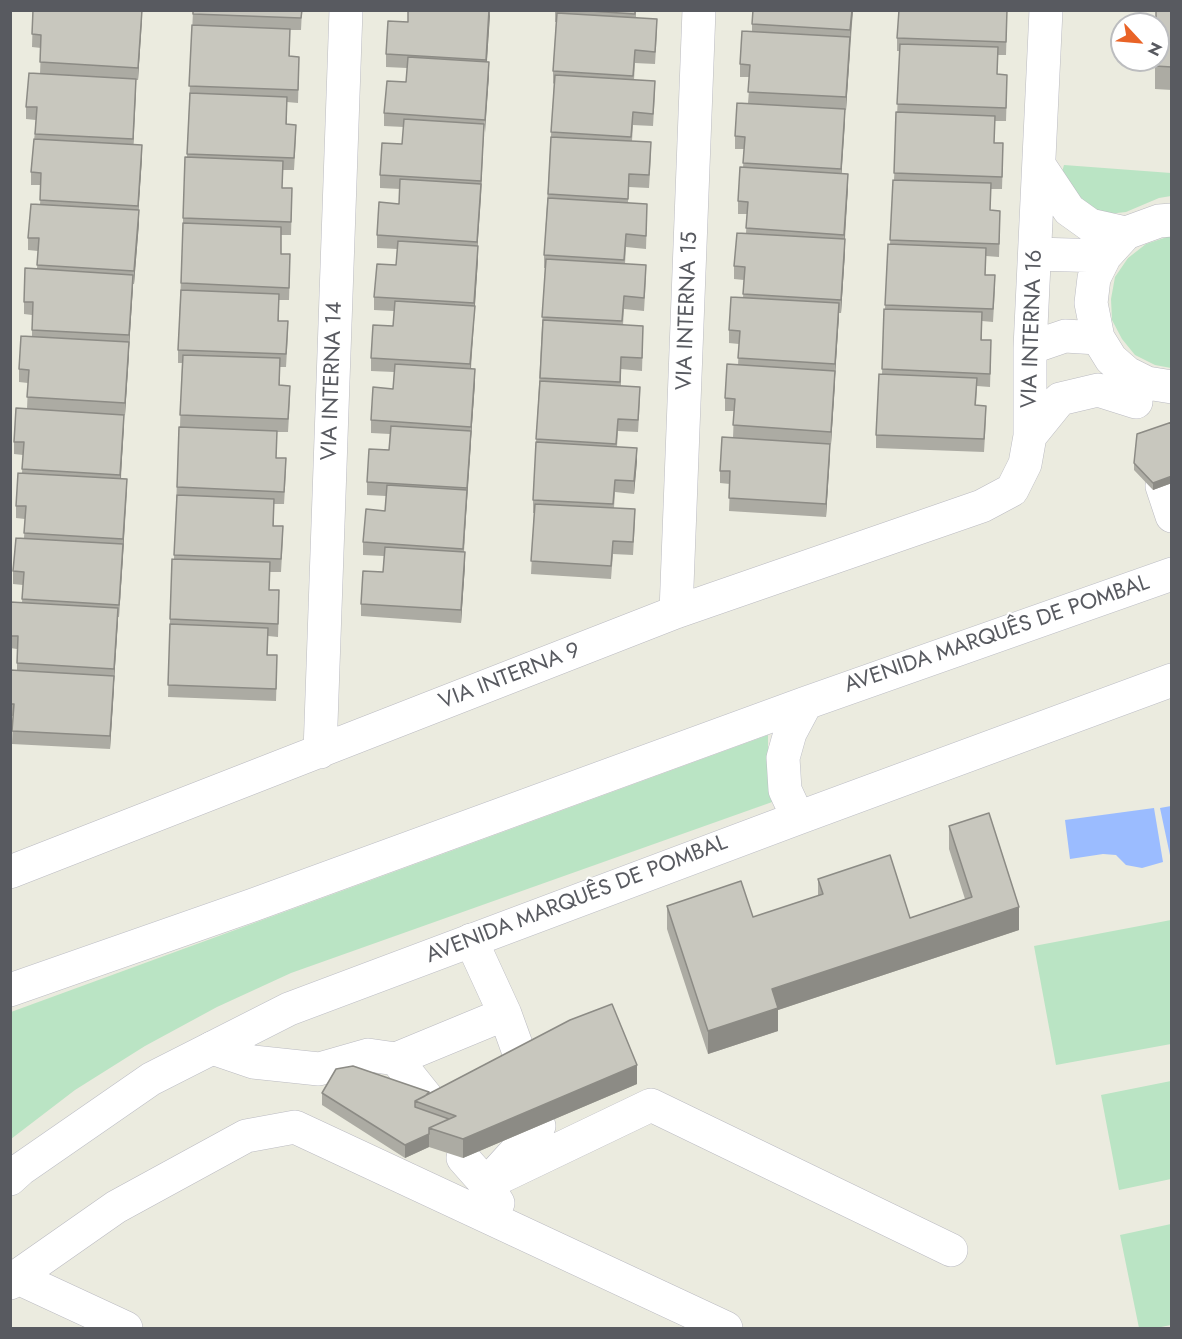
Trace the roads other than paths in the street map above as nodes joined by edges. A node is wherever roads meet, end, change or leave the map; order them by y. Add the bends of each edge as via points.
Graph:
1 (346, 10) edge
2 (699, 10) edge
3 (1047, 10) edge
4 (1040, 165) junction
5 (1172, 220) edge
6 (1116, 244) junction
7 (1035, 254) junction
8 (1098, 338) junction
9 (1030, 348) junction
10 (1172, 387) edge
11 (1136, 401) junction
12 (1030, 436) junction
13 (1011, 490) joint
14 (1172, 574) edge
15 (676, 612) junction
16 (1172, 680) edge
17 (806, 703) junction
18 (320, 752) junction
19 (798, 818) junction
20 (10, 872) edge
21 (471, 940) junction
22 (10, 990) edge
23 (505, 1014) junction
24 (212, 1048) junction
25 (396, 1059) junction
26 (523, 1064) edge
27 (436, 1109) edge
28 (540, 1126) edge
29 (463, 1158) edge
30 (10, 1179) edge
31 (486, 1184) junction
32 (512, 1228) junction
33 (951, 1250) dead end
34 (13, 1280) edge
35 (126, 1329) edge
36 (726, 1329) edge

1 - 18 street, VIA INTERNA 14
2 - 15 street, VIA INTERNA 15
3 - 4 street, VIA INTERNA 16
4 - 6 street via 1069,210
4 - 7 street, VIA INTERNA 16
5 - 6 street via 1159,221
6 - 7 street
6 - 8 street via 1094,278 1091,303
7 - 9 street, VIA INTERNA 16
8 - 9 street via 1065,336
8 - 11 street
9 - 12 street, VIA INTERNA 16
10 - 11 street via 1147,383
11 - 12 street via 1098,390 1060,399
12 - 13 street, VIA INTERNA 16 via 1025,464
13 - 15 street, VIA INTERNA 9 via 982,506
14 - 17 street, AVENIDA MARQUÊS DE POMBAL
15 - 18 street, VIA INTERNA 9
16 - 19 street, AVENIDA MARQUÊS DE POMBAL
17 - 19 street via 790,733 783,758 785,790
17 - 22 street, AVENIDA MARQUÊS DE POMBAL
18 - 20 street, VIA INTERNA 9
19 - 21 street, AVENIDA MARQUÊS DE POMBAL
21 - 23 street
21 - 24 street, AVENIDA MARQUÊS DE POMBAL via 289,1009
23 - 25 street
23 - 26 street
24 - 25 street via 253,1062 319,1069 368,1055
24 - 30 street, AVENIDA MARQUÊS DE POMBAL via 151,1080
25 - 27 street
28 - 31 street
29 - 31 street
31 - 32 street
31 - 33 street via 651,1106
32 - 34 street via 295,1127 246,1136 116,1207
32 - 36 street
34 - 35 street

